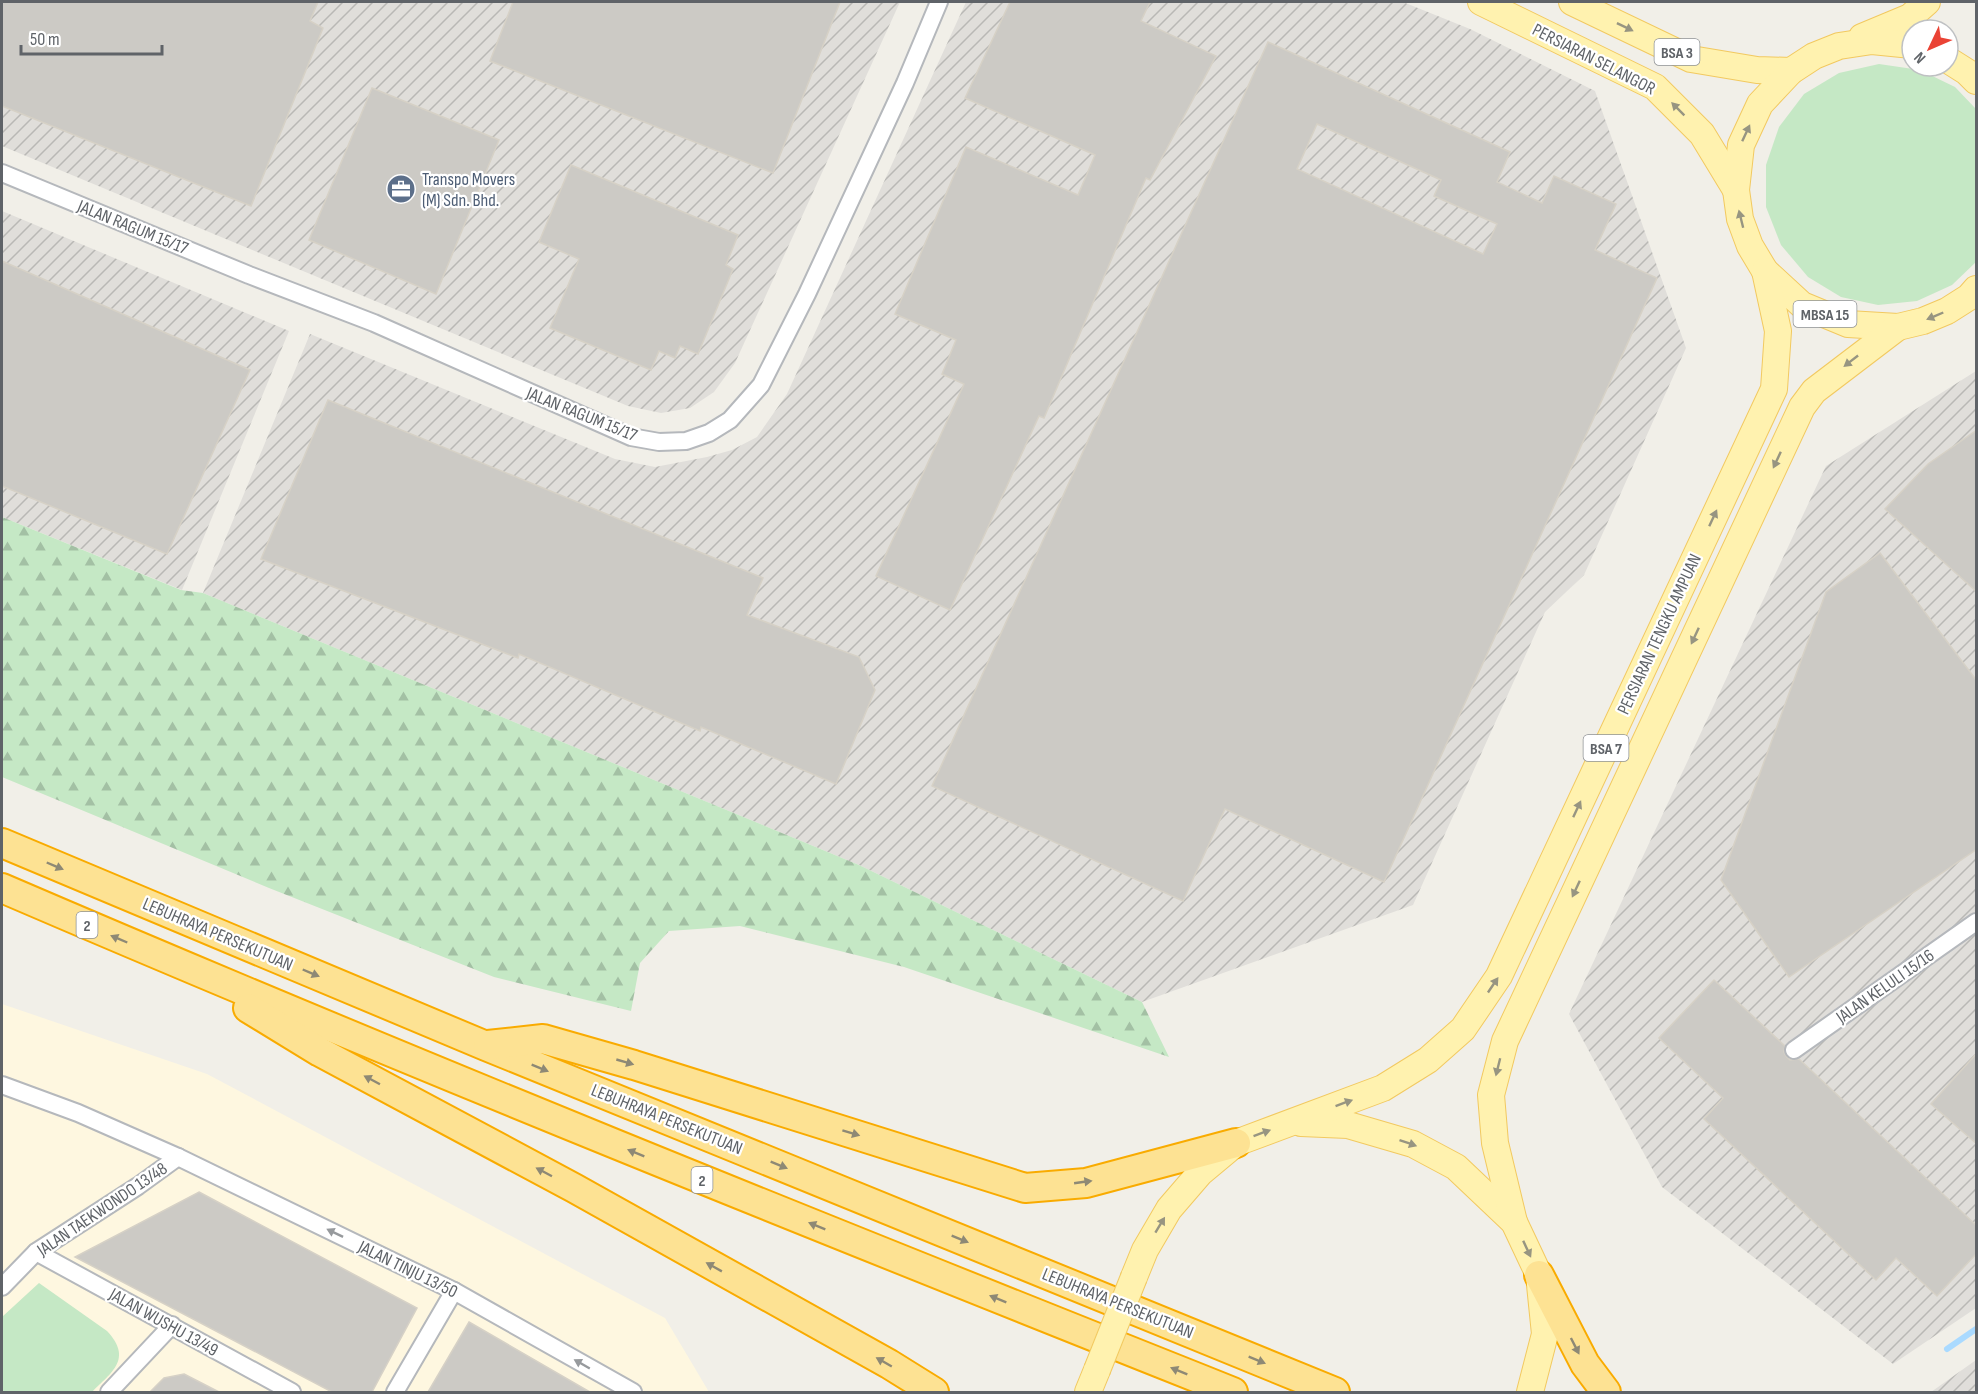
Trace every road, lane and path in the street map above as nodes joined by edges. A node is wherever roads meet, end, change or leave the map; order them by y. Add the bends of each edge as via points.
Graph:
1 (939, 2) edge
2 (1481, 2) edge
3 (1572, 2) edge
4 (1927, 2) edge
5 (1900, 43) edge
6 (1839, 46) junction
7 (1960, 68) edge
8 (1791, 71) junction
9 (1977, 81) edge
10 (2, 173) edge
11 (1736, 190) junction
12 (1765, 271) junction
13 (1974, 294) edge
14 (1898, 327) junction
15 (2, 843) edge
16 (2, 888) edge
17 (1977, 922) edge
18 (173, 962) junction
19 (486, 1046) junction
20 (1794, 1050) dead end
21 (2, 1085) edge
22 (1289, 1123) junction
23 (1236, 1143) junction
24 (178, 1157) junction
25 (1514, 1222) junction
26 (36, 1252) junction
27 (1539, 1275) junction
28 (2, 1287) edge
29 (454, 1291) junction
30 (172, 1325) junction
31 (1093, 1381) edge
32 (109, 1392) edge
33 (292, 1392) edge
34 (395, 1392) edge
35 (633, 1392) edge
36 (934, 1392) edge
37 (1233, 1392) edge
38 (1335, 1392) edge
39 (1530, 1392) edge
40 (1606, 1392) edge

1 - 10 street, JALAN RAGUM 15/17 via 807,294 761,385 730,420 686,441 631,437 374,323
11 -> 2 main road, PERSIARAN SELANGOR / BSA 3 via 1702,134 1655,87
3 -> 8 main road, BSA 3 via 1691,59
4 - 6 main road via 1910,17
5 - 6 main road, MBSA 15 via 1872,41
6 - 8 main road, MBSA 15
7 - 9 main road
11 -> 8 main road, MBSA 15 via 1741,145 1760,104
12 -> 11 main road, MBSA 15 via 1740,219
12 - 14 main road, MBSA 15 via 1802,305 1848,324
22 -> 12 main road, PERSIARAN TENGKU AMPUAN / BSA 7 via 1383,1088 1428,1060 1463,1029 1499,976 1774,388 1778,331
13 -> 14 main road, MBSA 15 via 1947,311
14 -> 25 main road, PERSIARAN TENGKU AMPUAN / BSA 7 via 1814,391 1802,407 1505,1041 1491,1095 1495,1143
15 -> 19 highway, LEBUHRAYA PERSEKUTUAN / 2
18 -> 16 highway, 2
17 - 20 street, JALAN KELULI 15/16
36 -> 18 highway via 584,1194 320,1052
37 -> 18 highway, 2 via 775,1210
19 -> 23 highway via 543,1039 1025,1188 1086,1183
19 -> 38 highway, LEBUHRAYA PERSEKUTUAN / 2
21 - 24 street, JALAN TINJU 13/50
23 -> 22 main road, PERSIARAN TENGKU AMPUAN
22 -> 25 main road via 1348,1125 1413,1144 1456,1167
31 -> 23 main road, PERSIARAN TENGKU AMPUAN, bridge via 1144,1250 1169,1209 1200,1173
24 - 26 street, JALAN TAEKWONDO 13/48
29 -> 24 street, JALAN TINJU 13/50
25 -> 27 main road
26 - 28 street, JALAN TAEKWONDO 13/48
26 - 30 street, JALAN WUSHU 13/49
27 - 39 main road via 1545,1334
27 -> 40 highway via 1585,1364
29 - 34 street
35 -> 29 street, JALAN TINJU 13/50
30 - 32 street
30 - 33 street, JALAN WUSHU 13/49

